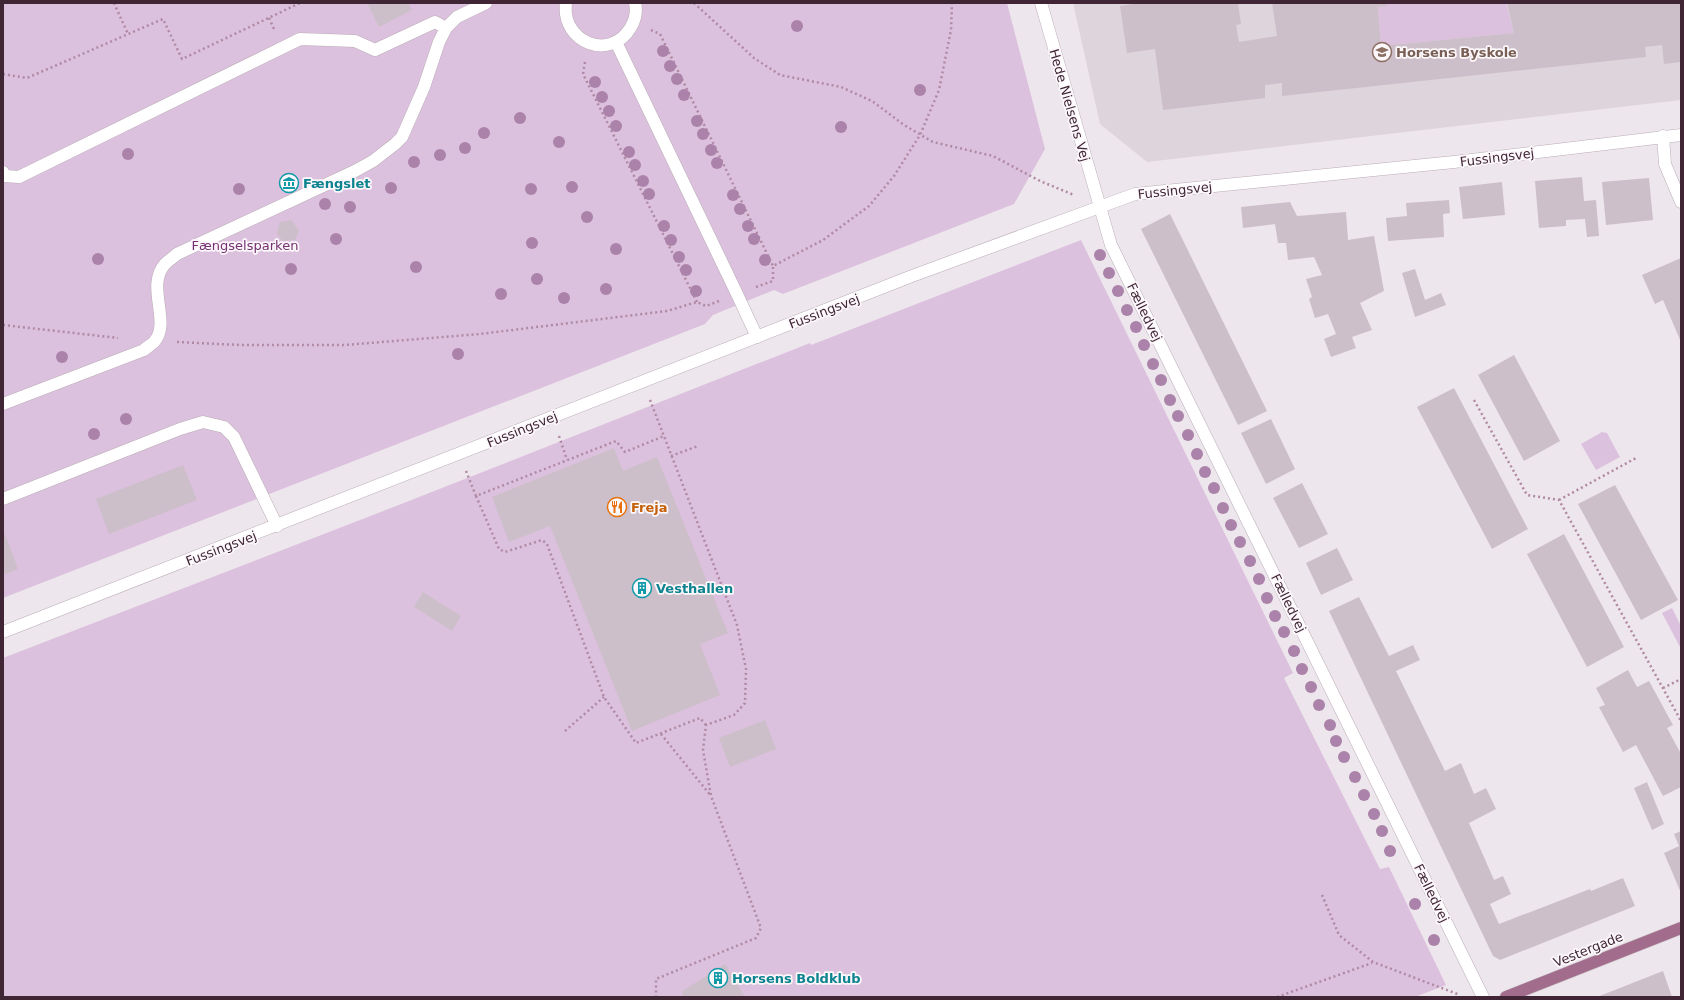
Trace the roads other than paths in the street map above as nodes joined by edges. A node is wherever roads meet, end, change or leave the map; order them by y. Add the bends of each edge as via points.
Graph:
1 (486, 3) edge
2 (566, 3) edge
3 (635, 3) edge
4 (1041, 3) edge
5 (446, 28) junction
6 (616, 42) junction
7 (1681, 135) edge
8 (1663, 136) junction
9 (4, 175) edge
10 (1681, 202) edge
11 (1100, 207) junction
12 (757, 337) junction
13 (3, 404) edge
14 (3, 499) edge
15 (277, 526) junction
16 (3, 632) edge
17 (1681, 928) edge
18 (1483, 997) edge
19 (1506, 997) edge

1 - 5 street via 457,17
2 - 6 street via 564,12 568,25 576,36 588,44 602,46
3 - 6 street via 634,22 627,34
4 - 11 street, Hede Nielsens Vej
5 - 9 street via 435,22 375,50 355,41 300,39 19,177
5 - 13 street via 407,126 395,144 355,171 178,254 164,265 158,278 157,296 161,323 155,341 144,350
6 - 12 street
7 - 8 street, Fussingsvej
8 - 10 street via 1665,164
8 - 11 street, Fussingsvej via 1454,162 1135,194
11 - 12 street, Fussingsvej
11 - 18 street, Fælledvej via 1111,245
12 - 15 street, Fussingsvej
14 - 15 street via 203,422 224,427 234,437
15 - 16 street, Fussingsvej
17 - 19 main road, Vestergade

